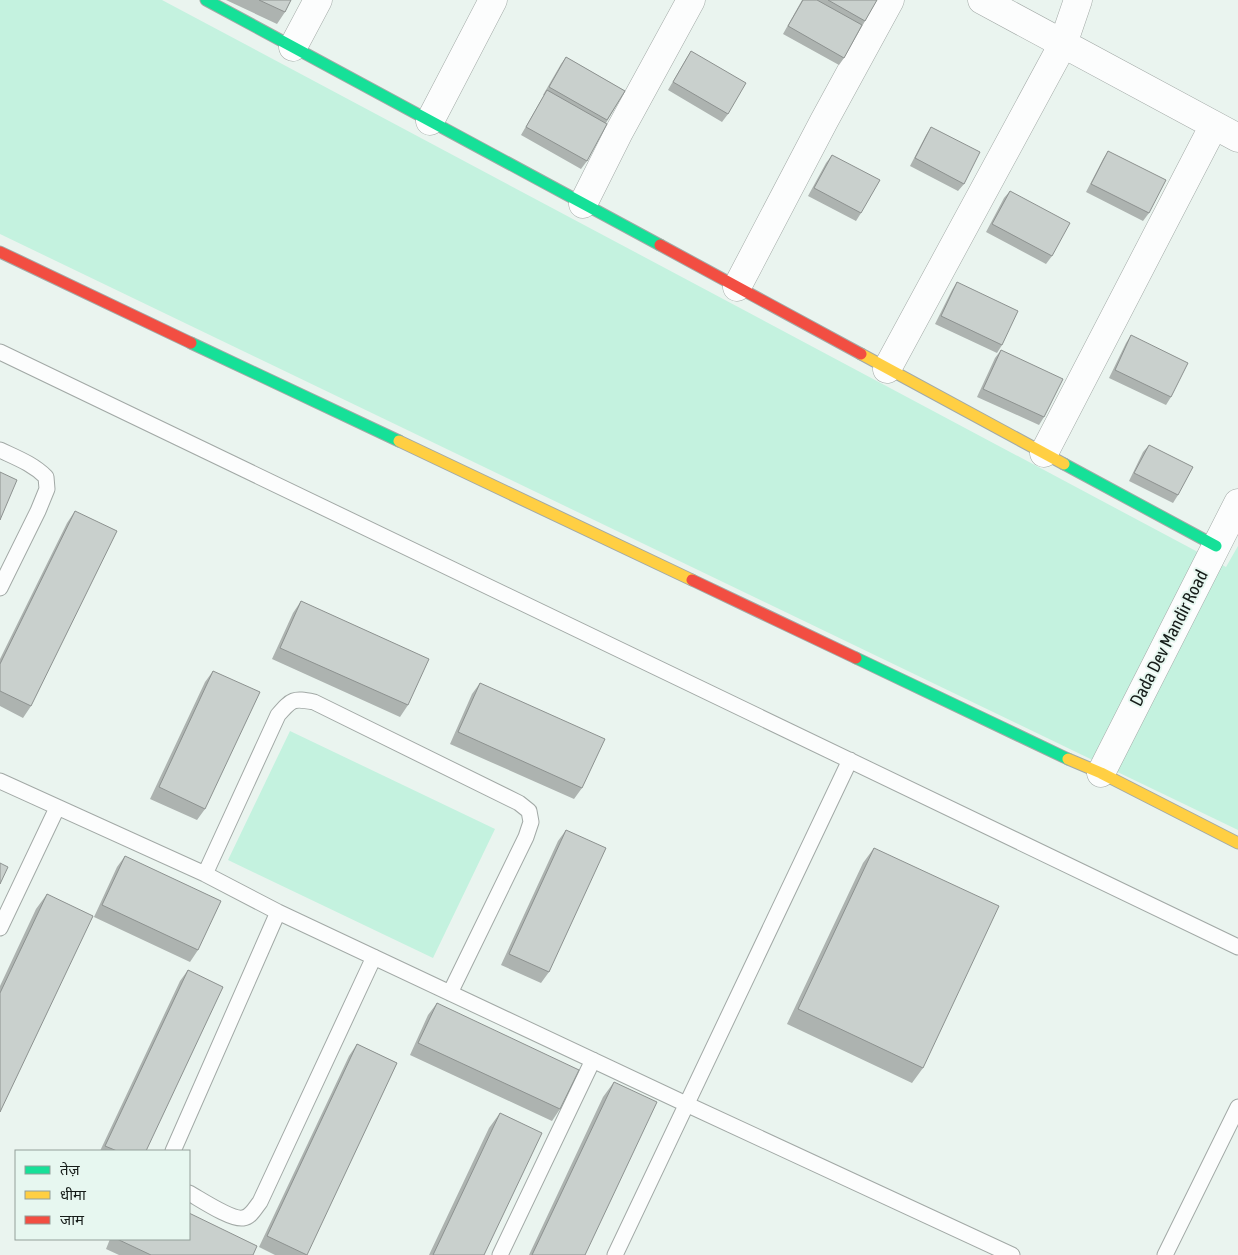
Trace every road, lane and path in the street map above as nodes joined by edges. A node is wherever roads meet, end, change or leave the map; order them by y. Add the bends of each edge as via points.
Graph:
1 (206, 0) edge
2 (318, 0) edge
3 (492, 0) edge
4 (692, 0) edge
5 (890, 0) edge
6 (982, 0) edge
7 (1078, 0) edge
8 (1063, 44) junction
9 (293, 47) junction
10 (430, 121) junction
11 (1214, 125) junction
12 (1238, 138) edge
13 (583, 204) junction
14 (0, 252) edge
15 (737, 287) junction
16 (0, 352) edge
17 (887, 369) junction
18 (0, 450) edge
19 (1044, 453) junction
20 (1238, 503) edge
21 (1216, 546) junction
22 (0, 588) edge
23 (850, 760) junction
24 (1101, 773) junction
25 (0, 781) edge
26 (57, 808) junction
27 (1238, 844) edge
28 (205, 874) junction
29 (278, 912) junction
30 (0, 928) edge
31 (1238, 947) edge
32 (374, 957) junction
33 (450, 993) junction
34 (593, 1060) junction
35 (686, 1104) junction
36 (1238, 1107) edge
37 (173, 1150) edge
38 (190, 1194) edge
39 (500, 1255) edge
40 (615, 1255) edge
41 (1012, 1255) edge
42 (1165, 1255) edge

1 - 9 street
2 - 9 street
3 - 10 street
4 - 13 street
5 - 15 street
6 - 8 street
7 - 8 street
8 - 11 street
8 - 17 street
9 - 10 street
10 - 13 street
11 - 12 street
11 - 19 street
13 - 15 street
14 - 24 street
15 - 17 street
16 - 23 lane
17 - 19 street
18 - 22 lane via 38,469 46,477 47,489
19 - 21 street
20 - 21 street, Dada Dev Mandir Road
21 - 24 street, Dada Dev Mandir Road
23 - 31 lane
23 - 35 lane
24 - 27 street
25 - 26 lane
26 - 28 lane
26 - 30 lane
28 - 29 lane
28 - 33 lane via 278,715 288,703 299,699 314,702 519,803 529,811 532,822 526,837
29 - 32 lane
29 - 37 lane
32 - 33 lane
32 - 38 lane via 252,1214 242,1218 228,1215
33 - 34 lane
34 - 35 lane
34 - 39 lane
35 - 40 lane
35 - 41 lane
36 - 42 lane

